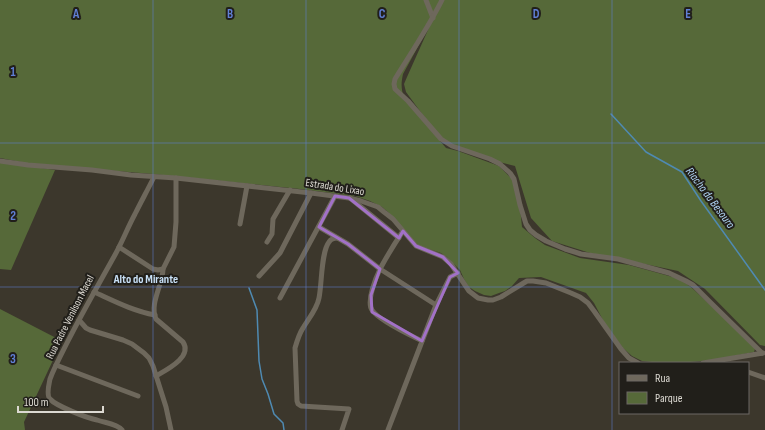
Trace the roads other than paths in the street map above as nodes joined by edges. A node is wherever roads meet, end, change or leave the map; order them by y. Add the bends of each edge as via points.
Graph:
1 (426, 0) edge
2 (442, 0) edge
3 (433, 18) junction
4 (0, 160) edge
5 (154, 177) junction
6 (176, 178) junction
7 (247, 186) junction
8 (290, 190) junction
9 (311, 193) junction
10 (335, 196) junction
11 (349, 198) junction
12 (240, 224) dead end
13 (318, 227) junction
14 (403, 231) junction
15 (336, 238) junction
16 (399, 238) junction
17 (267, 242) dead end
18 (119, 247) junction
19 (163, 269) junction
20 (380, 269) junction
21 (458, 273) junction
22 (259, 276) dead end
23 (94, 292) junction
24 (280, 298) dead end
25 (436, 305) junction
26 (155, 315) junction
27 (79, 320) junction
28 (422, 341) junction
29 (763, 353) edge
30 (636, 362) edge
31 (709, 362) edge
32 (56, 365) junction
33 (749, 372) edge
34 (156, 376) junction
35 (765, 378) edge
36 (138, 396) dead end
37 (122, 430) edge
38 (170, 430) edge
39 (342, 430) edge
40 (388, 430) edge

1 - 3 street
2 - 3 street
3 - 29 street via 395,79 395,89 441,139 452,146 490,159 510,173 514,179 523,218 530,230 536,236 565,249 618,259 686,280
4 - 5 street, Estrada do Lixao via 28,166
5 - 6 street, Estrada do Lixao
5 - 18 street, Rua Padre Venilson Macel
6 - 7 street, Estrada do Lixao
6 - 19 street via 174,247
7 - 8 street, Estrada do Lixao
7 - 12 street
8 - 9 street, Estrada do Lixao
8 - 17 street via 273,219 272,234
9 - 10 street, Estrada do Lixao
9 - 22 street via 280,253
10 - 11 street, Estrada do Lixao
10 - 13 street
11 - 14 street, Estrada do Lixao via 378,207
11 - 16 street
13 - 15 street
13 - 24 street
14 - 16 street
14 - 21 street, Estrada do Lixao via 416,246 443,257
15 - 20 street via 348,244
15 - 39 street via 327,245 318,303 296,343 296,386 300,406 349,409
16 - 20 street
18 - 19 street via 153,269
18 - 23 street, Rua Padre Venilson Macel
19 - 26 street
20 - 25 street
20 - 28 street via 371,295 372,312
21 - 25 street via 450,277
21 - 30 street, Estrada do Lixao via 469,291 478,298 488,300 501,297 532,281 546,283 580,297 588,303 621,349
23 - 26 street via 131,309
23 - 27 street, Rua Padre Venilson Macel
25 - 28 street
26 - 34 street via 156,319 186,346 183,356 177,363
27 - 32 street, Rua Padre Venilson Macel
27 - 34 street via 90,330 132,344 149,358
28 - 40 street
29 - 31 street
32 - 36 street
32 - 37 street, Rua Padre Venilson Macel via 49,384 50,399 77,414 115,425
33 - 35 street
34 - 38 street

